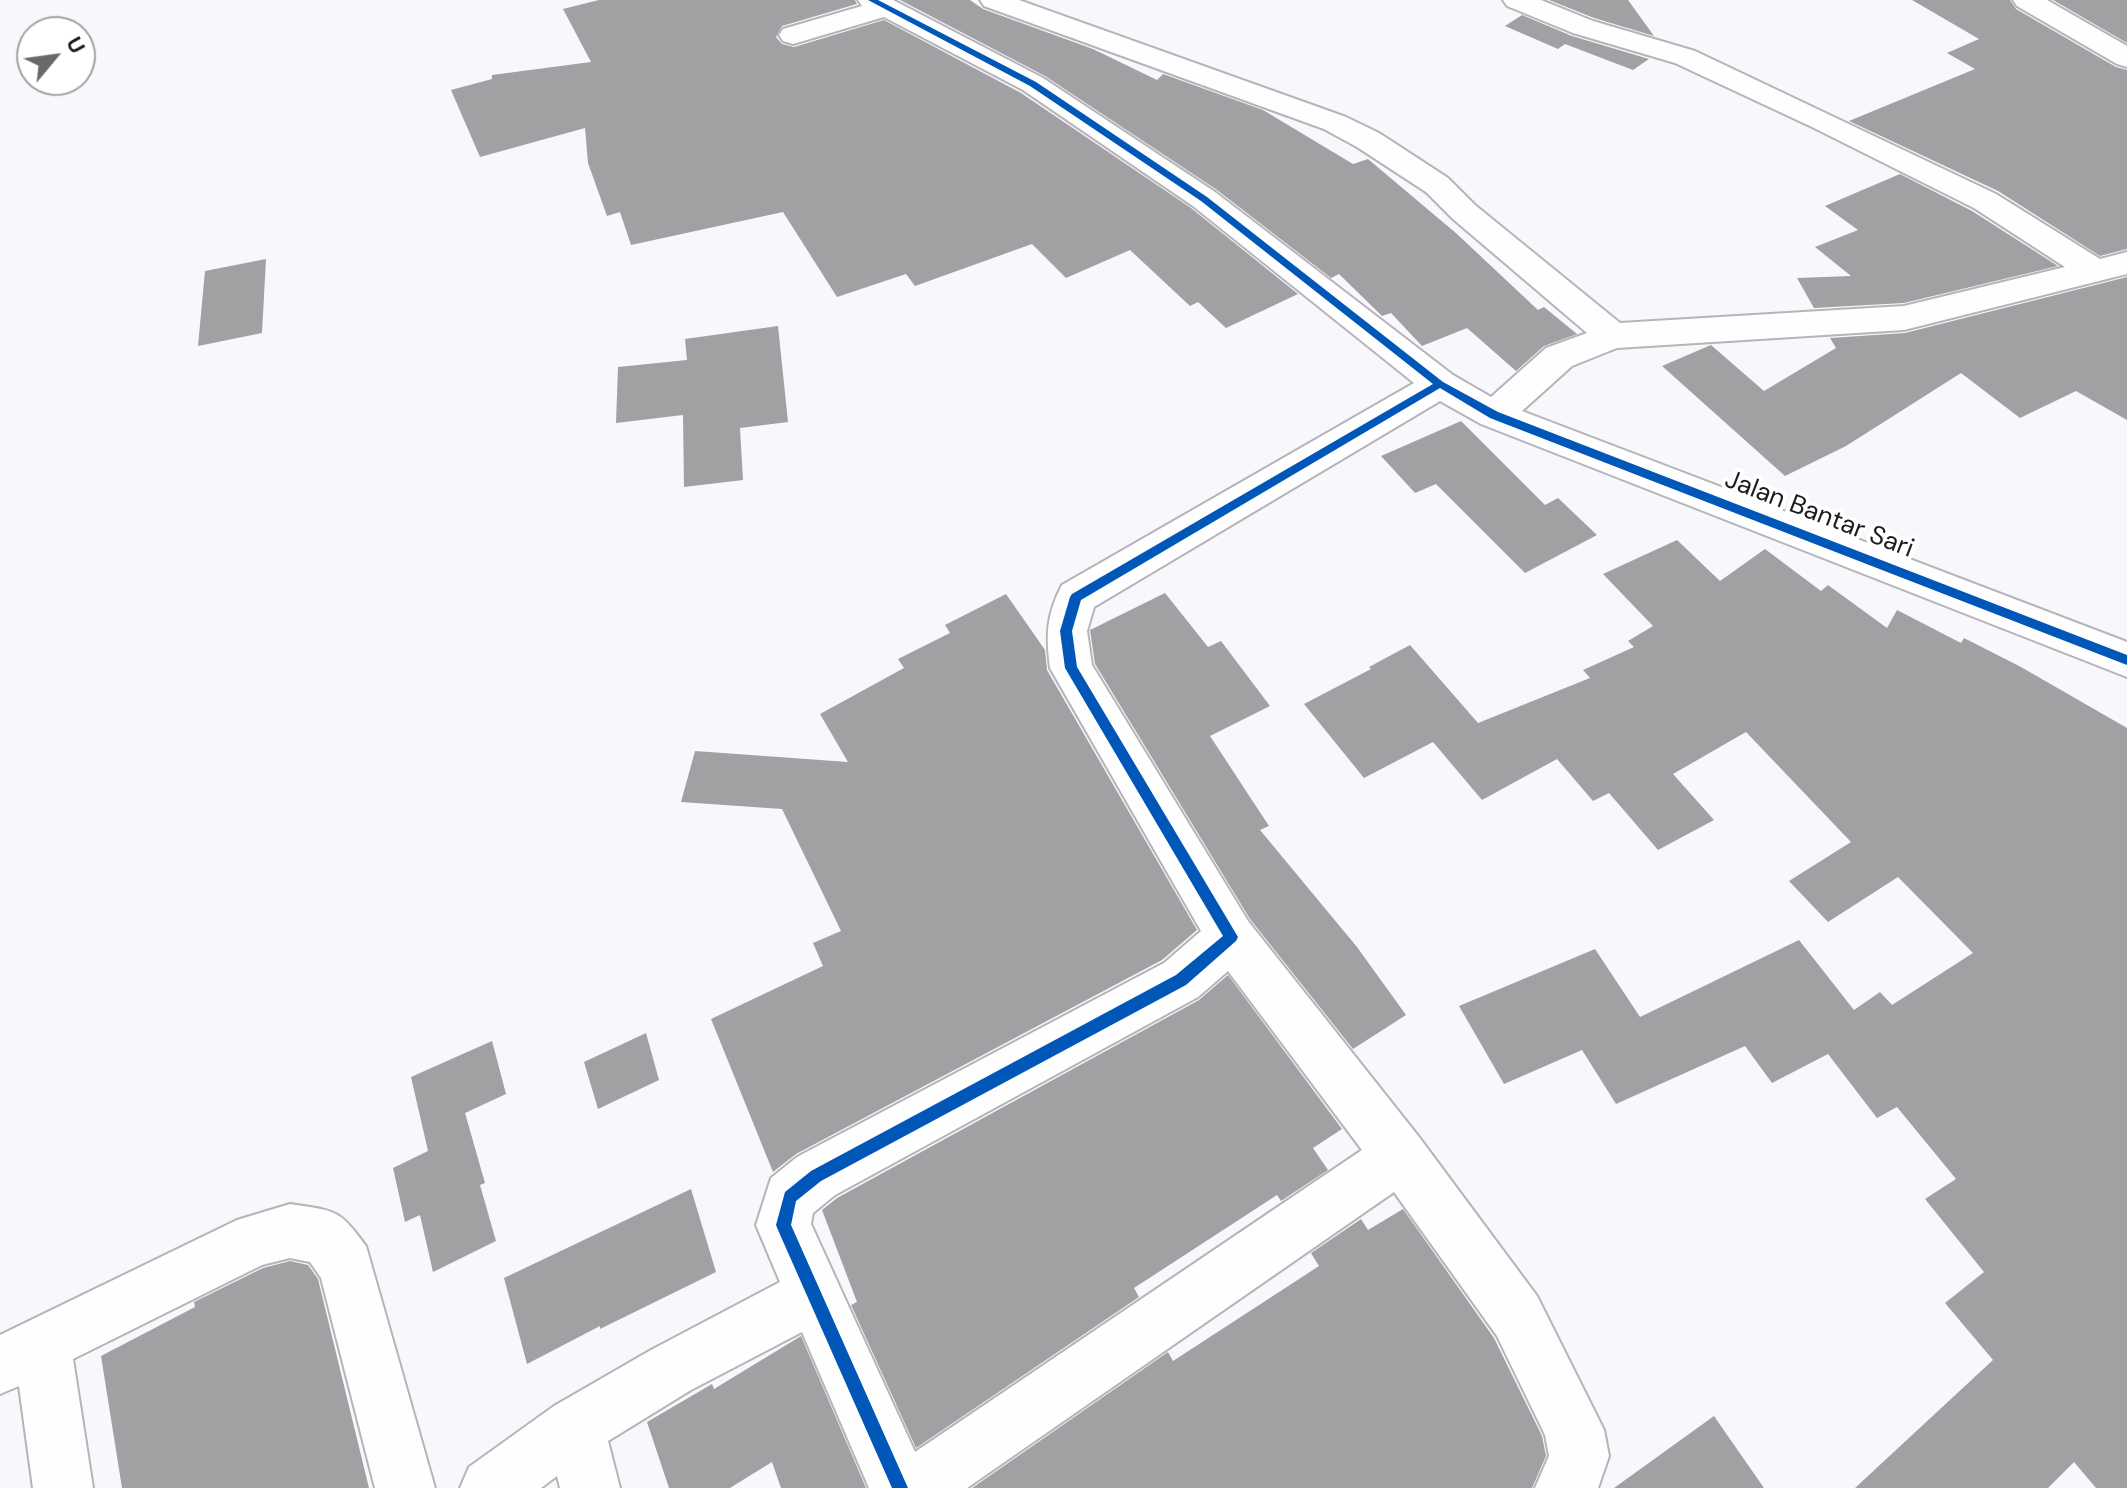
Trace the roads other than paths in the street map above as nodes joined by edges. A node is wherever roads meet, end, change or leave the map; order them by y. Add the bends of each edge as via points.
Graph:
1 (994, 0) edge
2 (1517, 0) edge
3 (2027, 0) edge
4 (879, 4) edge
5 (793, 35) dead end
6 (2127, 58) edge
7 (2112, 268) edge
8 (1613, 336) junction
9 (1440, 384) junction
10 (1494, 415) junction
11 (2127, 660) edge
12 (1231, 937) junction
13 (1400, 1156) junction
14 (814, 1295) junction
15 (21, 1354) edge
16 (575, 1427) junction
17 (63, 1488) edge
18 (405, 1488) edge
19 (490, 1488) edge
20 (590, 1488) edge
21 (900, 1488) edge
22 (915, 1488) edge
23 (1565, 1488) edge

1 - 8 street via 1335,123 1368,140 1437,185
2 - 7 street via 1583,27 1685,57
3 - 6 street
4 - 5 street
4 - 9 street, Jalan Bantar Sari via 1033,84 1204,199
7 - 8 street via 1904,318
8 - 10 street via 1559,357
9 - 10 street, Jalan Bantar Sari
9 - 12 street via 1076,597 1066,631 1071,668
10 - 11 street, Jalan Bantar Sari
12 - 13 street
12 - 14 street via 1181,980 816,1176 790,1197 783,1225
13 - 22 street
13 - 23 street via 1517,1316 1553,1382 1579,1456
14 - 16 street
14 - 21 street
15 - 17 street
15 - 18 street via 256,1239 290,1231 326,1237 346,1266
16 - 19 street
16 - 20 street

